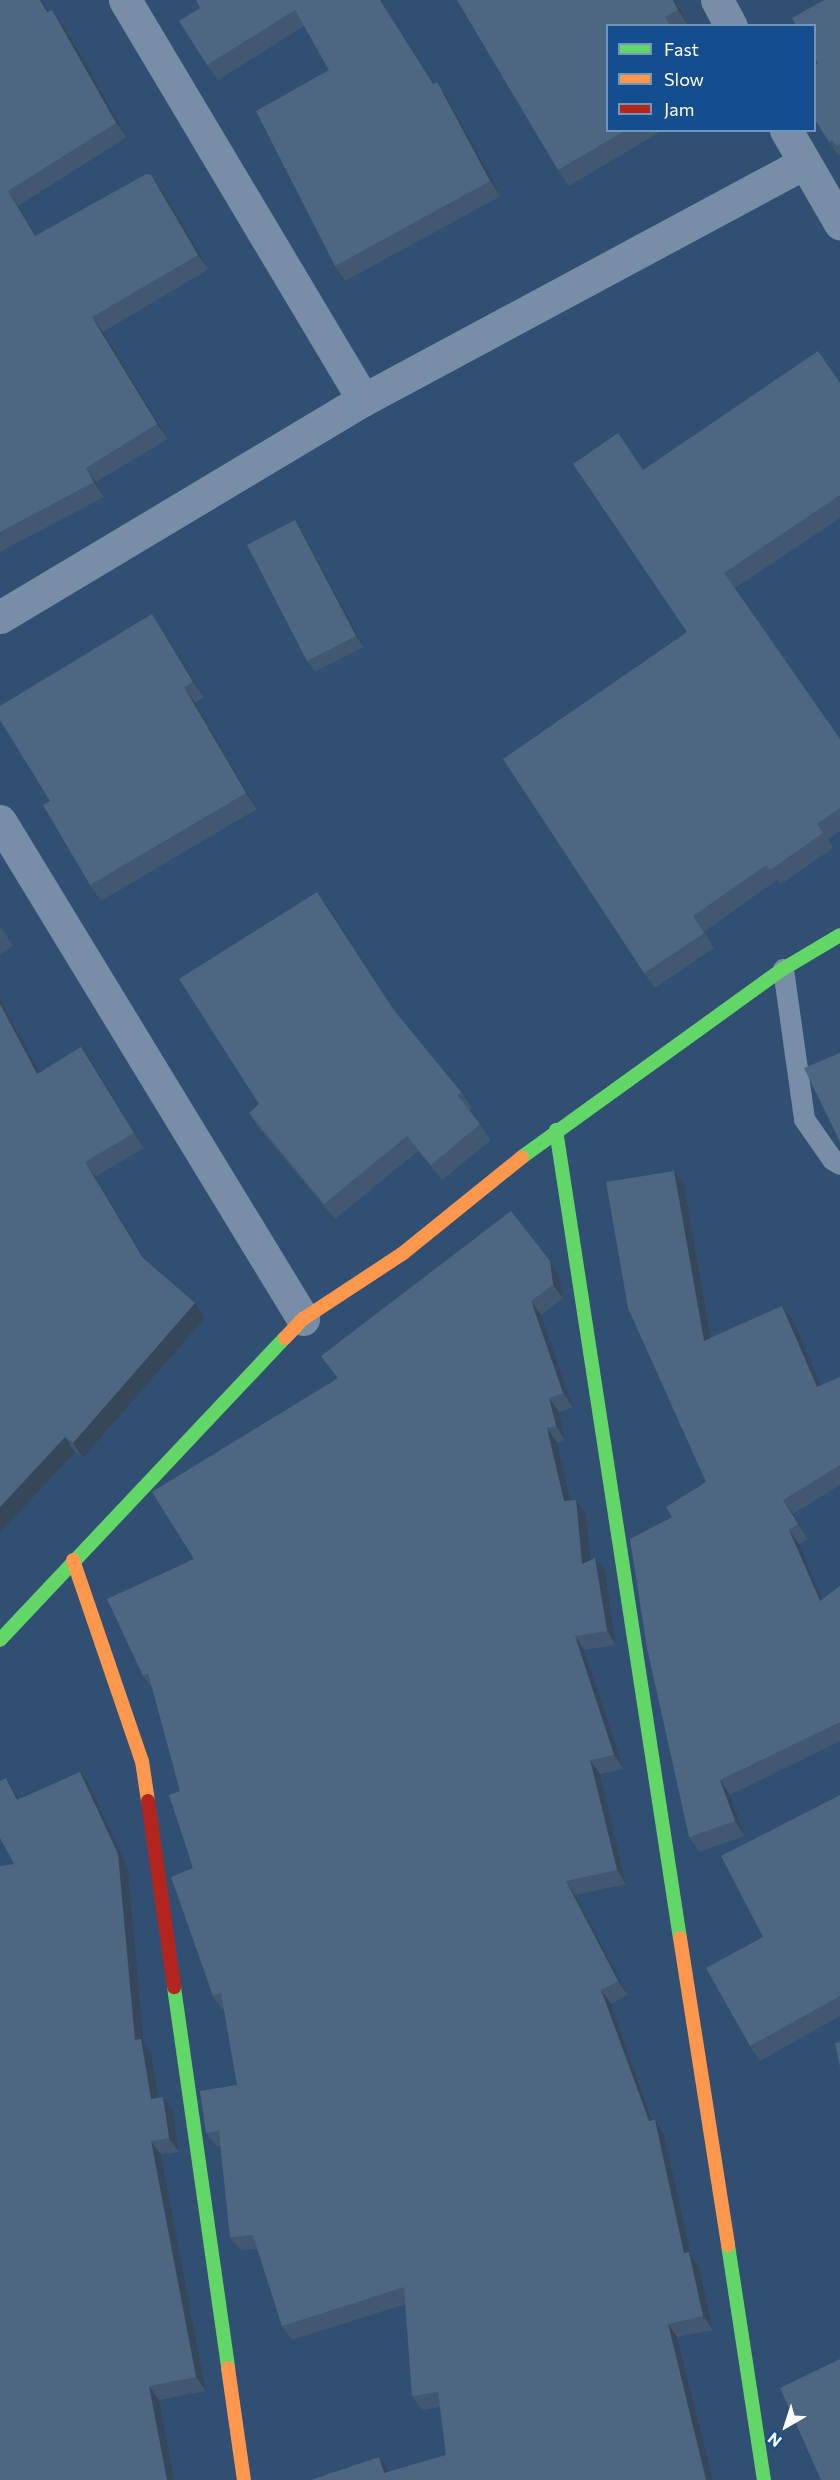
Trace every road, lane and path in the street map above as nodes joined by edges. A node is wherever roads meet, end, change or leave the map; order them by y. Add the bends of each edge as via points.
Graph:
1 (125, 0) edge
2 (717, 0) edge
3 (730, 24) edge
4 (787, 132) edge
5 (804, 163) junction
6 (840, 223) edge
7 (363, 400) junction
8 (0, 617) edge
9 (0, 821) edge
10 (840, 935) edge
11 (783, 969) junction
12 (556, 1130) junction
13 (840, 1164) edge
14 (303, 1319) junction
15 (73, 1560) junction
16 (0, 1640) edge
17 (244, 2480) edge
18 (764, 2480) edge

1 - 7 street
2 - 3 street
4 - 5 street
5 - 6 street
5 - 7 street
7 - 8 street
9 - 14 street
10 - 11 street
11 - 12 street
11 - 13 lane via 804,1119 832,1160
12 - 14 street via 402,1254
12 - 18 street
14 - 15 street
15 - 16 street
15 - 17 street via 142,1761

